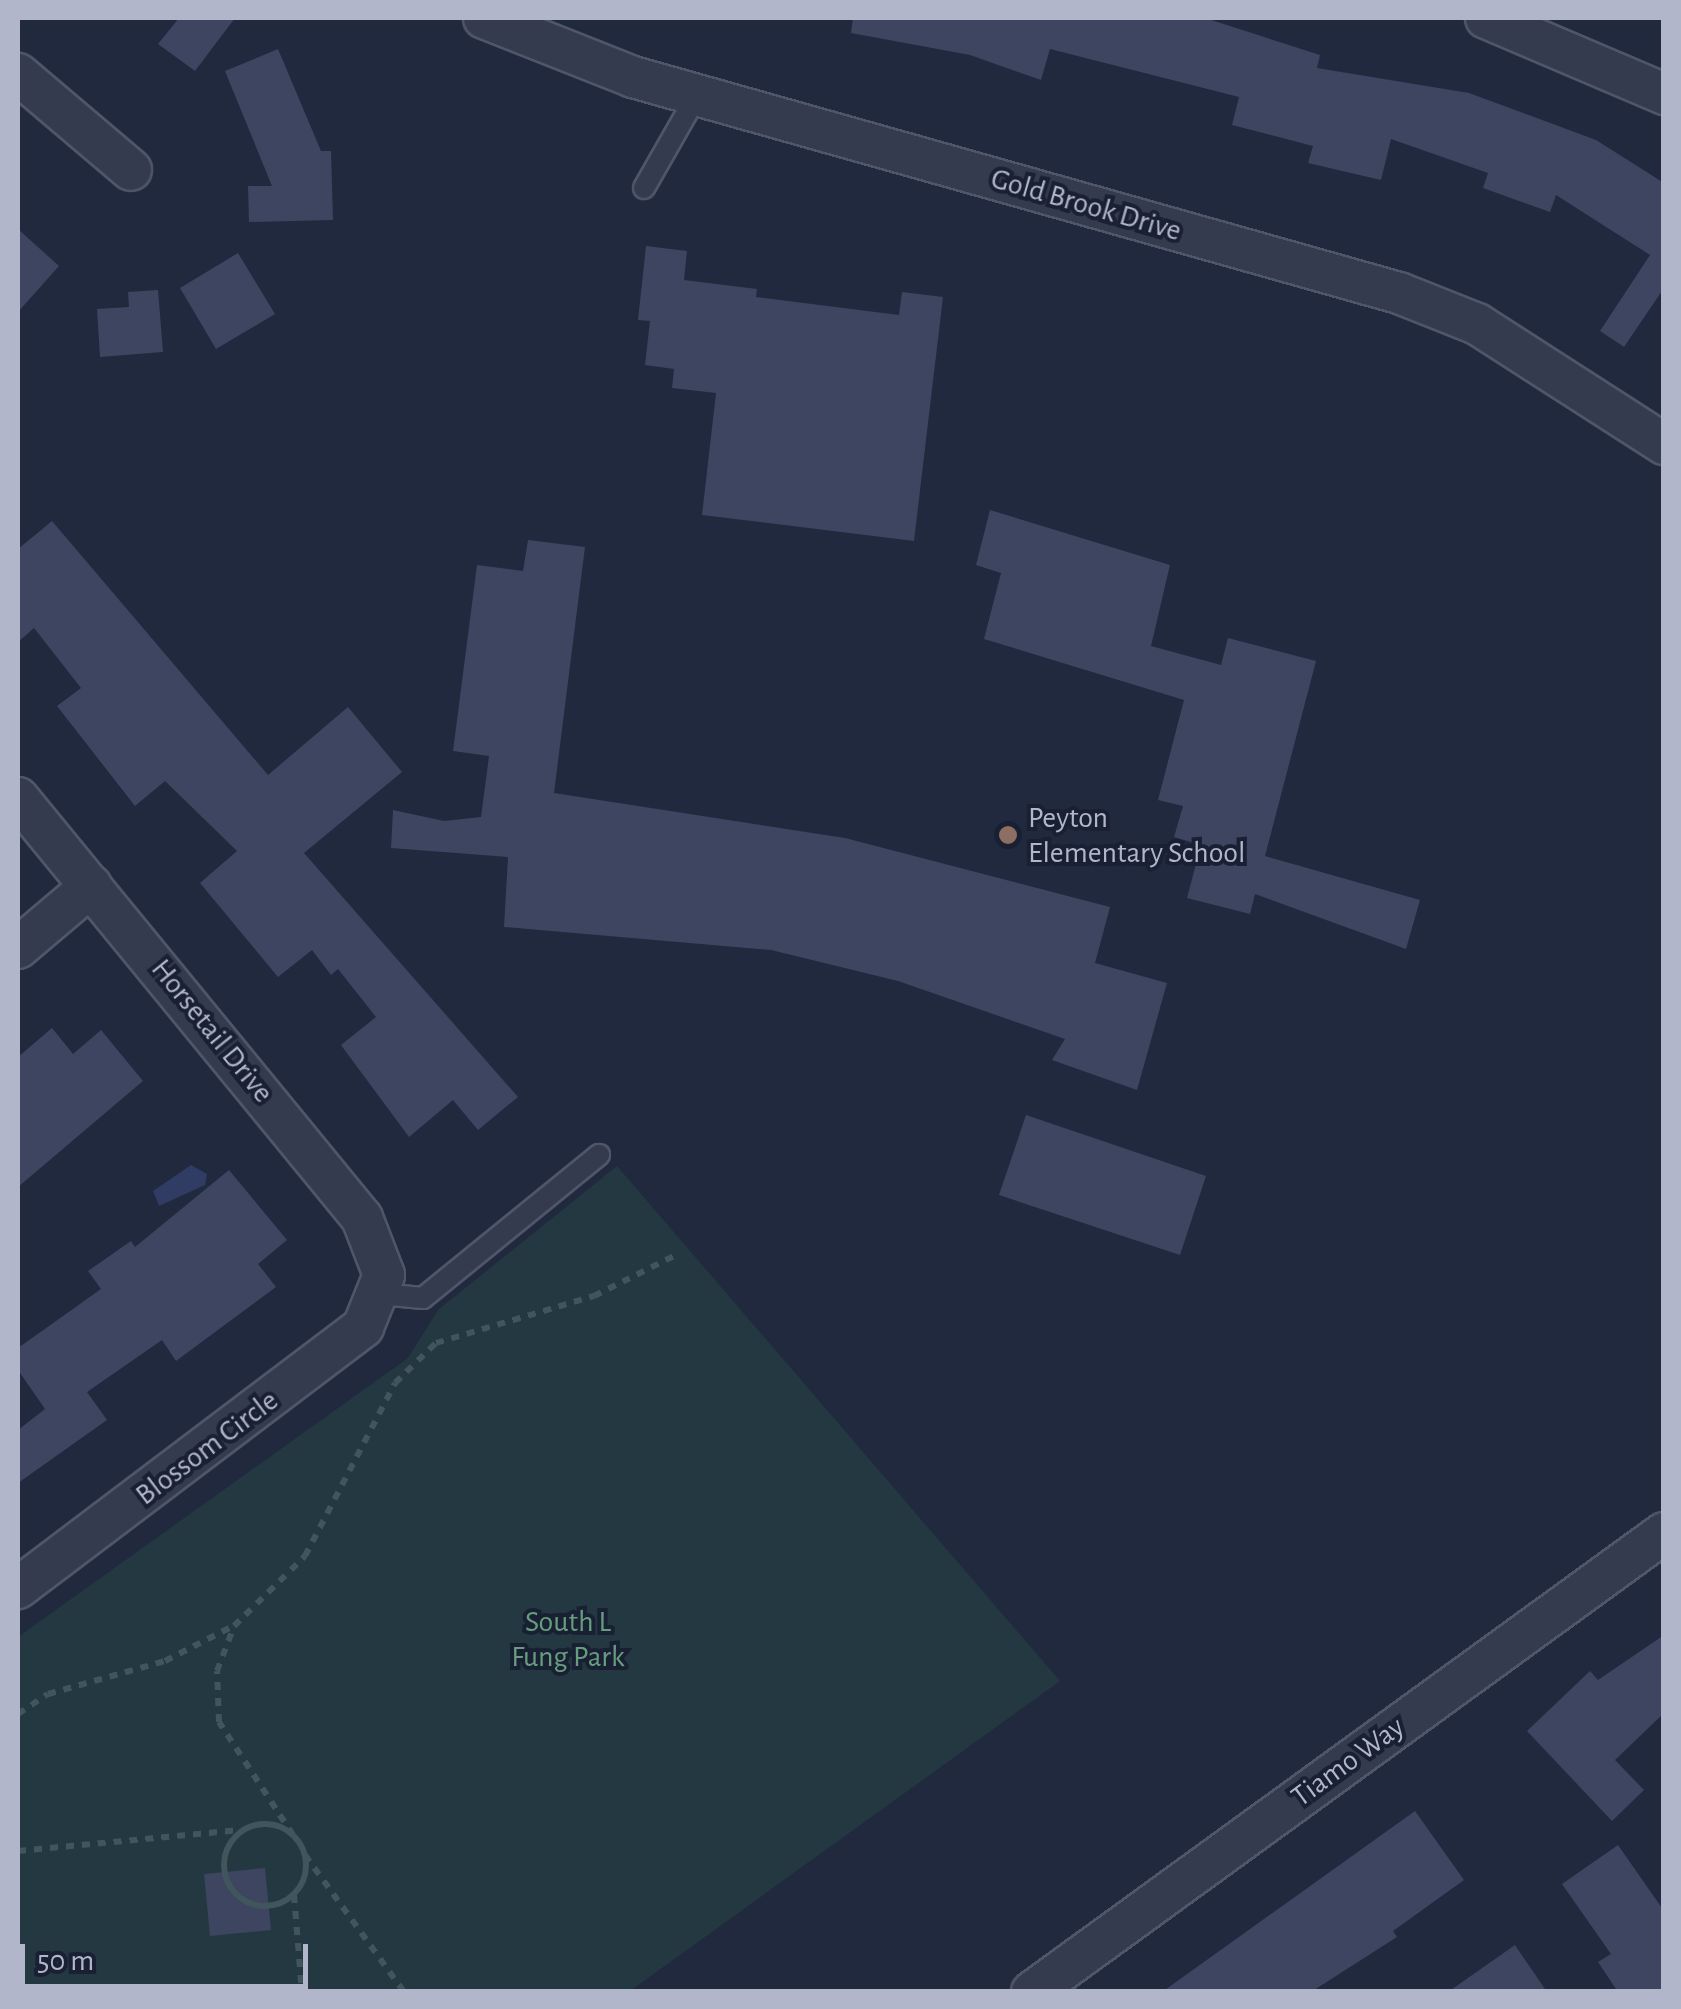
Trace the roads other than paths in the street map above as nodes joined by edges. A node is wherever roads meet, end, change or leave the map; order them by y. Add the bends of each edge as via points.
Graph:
1 (484, 18) edge
2 (1486, 18) edge
3 (18, 74) edge
4 (1664, 94) edge
5 (696, 95) junction
6 (132, 170) dead end
7 (644, 188) dead end
8 (1664, 444) edge
9 (18, 798) edge
10 (92, 886) junction
11 (18, 948) edge
12 (600, 1155) dead end
13 (382, 1284) junction
14 (1664, 1534) edge
15 (18, 1588) edge
16 (1032, 1992) edge

1 - 5 street, Gold Brook Drive
2 - 4 street
3 - 6 street
5 - 7 lane
5 - 8 street, Gold Brook Drive via 1399,293 1477,324
9 - 10 street, Horsetail Drive
10 - 11 street
10 - 13 street, Horsetail Drive via 362,1218
12 - 13 lane via 424,1298
13 - 15 street, Blossom Circle via 363,1328
14 - 16 street, Tiamo Way

